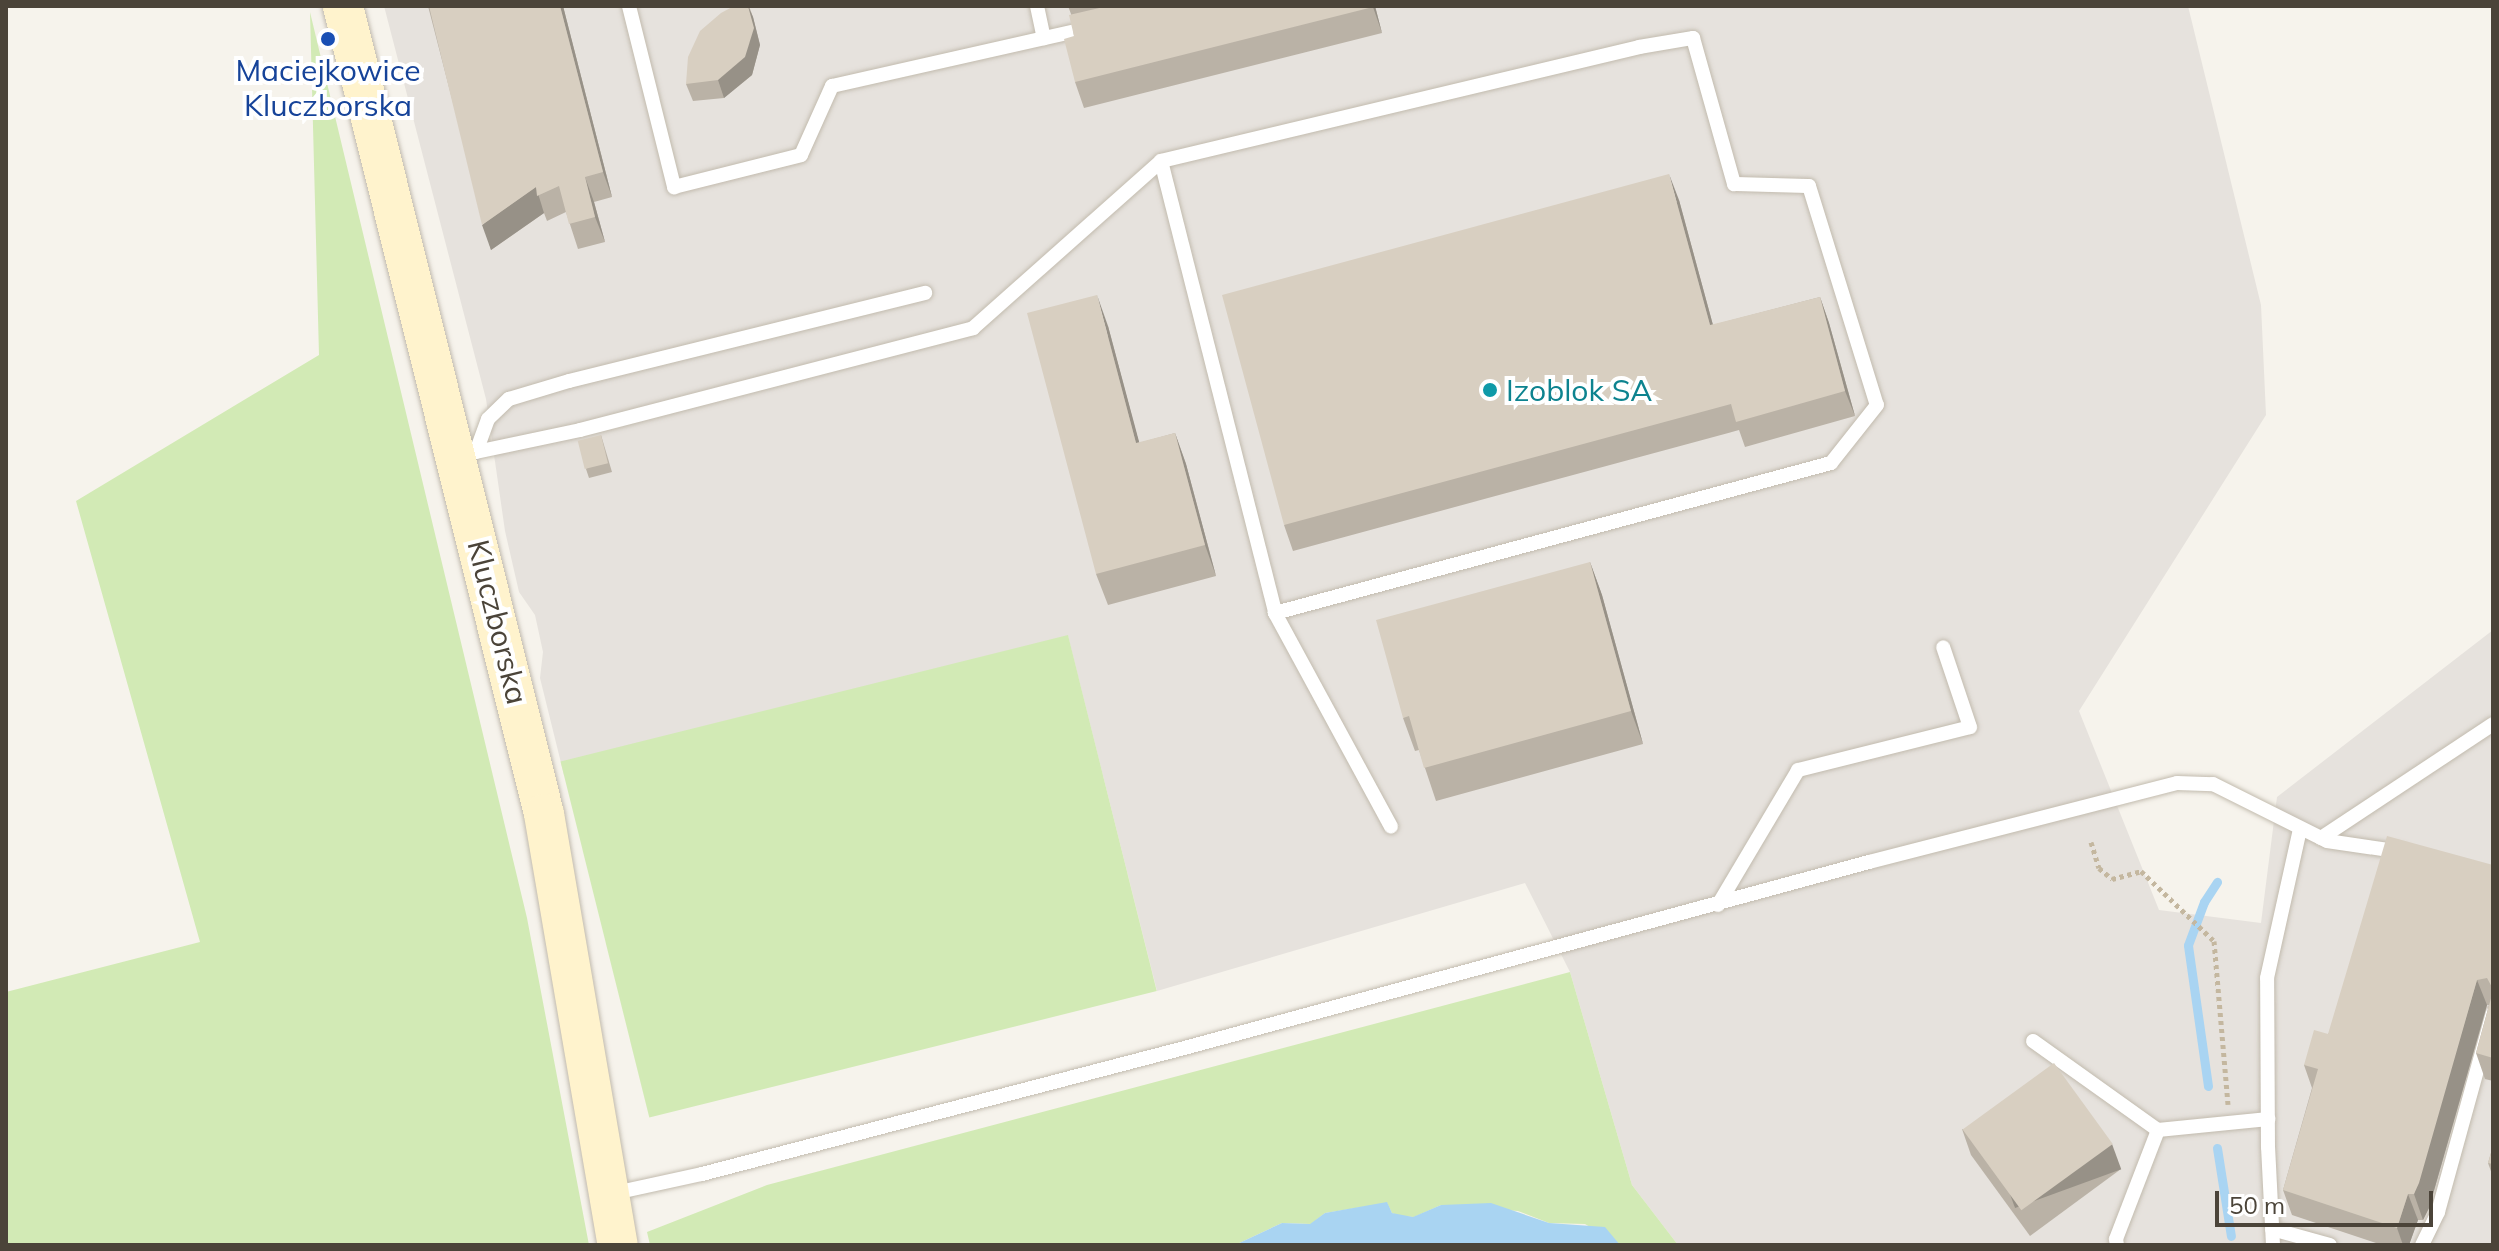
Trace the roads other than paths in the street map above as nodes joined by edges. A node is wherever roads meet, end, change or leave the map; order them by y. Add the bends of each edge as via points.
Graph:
1 (343, 6) edge
2 (629, 6) edge
3 (1037, 6) edge
4 (1107, 24) edge
5 (1044, 38) junction
6 (1161, 161) junction
7 (925, 293) dead end
8 (466, 454) junction
9 (1275, 613) junction
10 (1943, 647) dead end
11 (2493, 724) edge
12 (1391, 827) dead end
13 (2300, 829) junction
14 (2321, 838) junction
15 (2418, 855) edge
16 (1718, 905) junction
17 (2493, 1013) edge
18 (2033, 1041) dead end
19 (2268, 1119) junction
20 (2158, 1130) junction
21 (610, 1195) junction
22 (2272, 1229) junction
23 (618, 1245) edge
24 (2117, 1245) edge
25 (2273, 1245) edge
26 (2330, 1245) edge
27 (2422, 1245) edge

1 - 8 street, Kluczborska
2 - 5 lane via 674,187 801,155 832,86
3 - 5 lane
4 - 5 lane
6 - 8 lane via 973,328 580,430
6 - 9 lane
6 - 9 lane via 1693,38 1734,184 1809,186 1877,405 1831,463
7 - 8 lane via 509,399 488,419
8 - 21 street, Kluczborska via 544,814
9 - 12 lane
10 - 16 lane via 1970,727 1798,770
11 - 14 lane
13 - 14 lane
13 - 16 lane via 2213,784 2177,783
13 - 19 lane via 2267,978
14 - 15 lane
16 - 21 lane
17 - 27 lane via 2438,1212
18 - 20 lane
19 - 20 lane
19 - 22 lane
20 - 24 lane
21 - 23 street, Kluczborska
22 - 25 lane
22 - 26 lane

